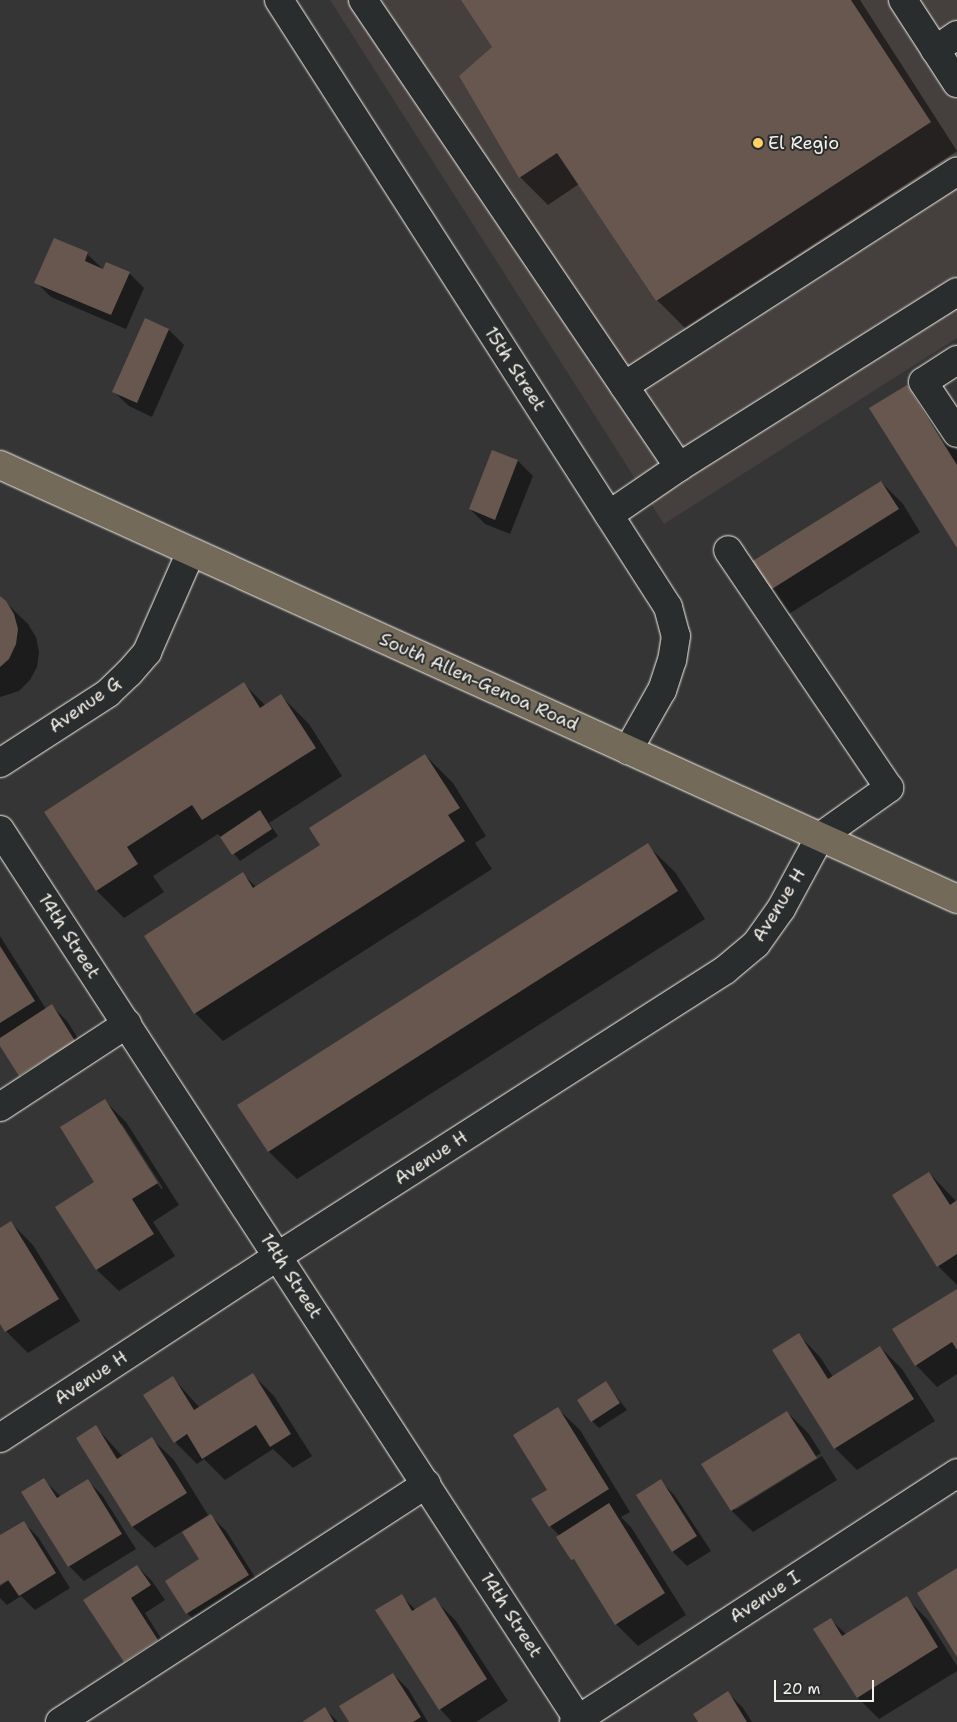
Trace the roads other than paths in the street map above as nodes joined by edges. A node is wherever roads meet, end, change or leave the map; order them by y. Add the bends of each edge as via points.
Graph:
1 (279, 0) edge
2 (363, 0) edge
3 (903, 0) edge
4 (946, 43) edge
5 (957, 83) edge
6 (957, 171) edge
7 (957, 292) edge
8 (957, 360) edge
9 (624, 386) junction
10 (957, 433) edge
11 (0, 465) edge
12 (678, 467) junction
13 (609, 515) junction
14 (728, 550) dead end
15 (191, 552) junction
16 (628, 750) junction
17 (0, 763) edge
18 (0, 830) edge
19 (820, 837) junction
20 (957, 899) edge
21 (127, 1024) junction
22 (0, 1107) edge
23 (278, 1256) junction
24 (0, 1438) edge
25 (957, 1473) edge
26 (426, 1484) junction
27 (577, 1721) edge
28 (60, 1722) edge

1 - 13 street, 15th Street
2 - 9 street
3 - 4 street
4 - 5 street
6 - 9 street
7 - 12 street
8 - 10 street via 923,382
9 - 12 street
11 - 15 main road, South Allen-Genoa Road
12 - 13 street
13 - 16 street, 15th Street via 668,607 676,636 662,690
14 - 19 street via 889,788
15 - 16 main road, South Allen-Genoa Road
15 - 17 street, Avenue G via 147,652 129,673 108,693
16 - 19 main road, South Allen-Genoa Road
18 - 21 street, 14th Street
19 - 20 main road, South Allen-Genoa Road
19 - 23 street, Avenue H via 780,909 756,944 725,970
21 - 22 street
21 - 23 street, 14th Street
23 - 24 street, Avenue H
23 - 26 street, 14th Street
25 - 27 street, Avenue I
26 - 27 street, 14th Street
26 - 28 street

